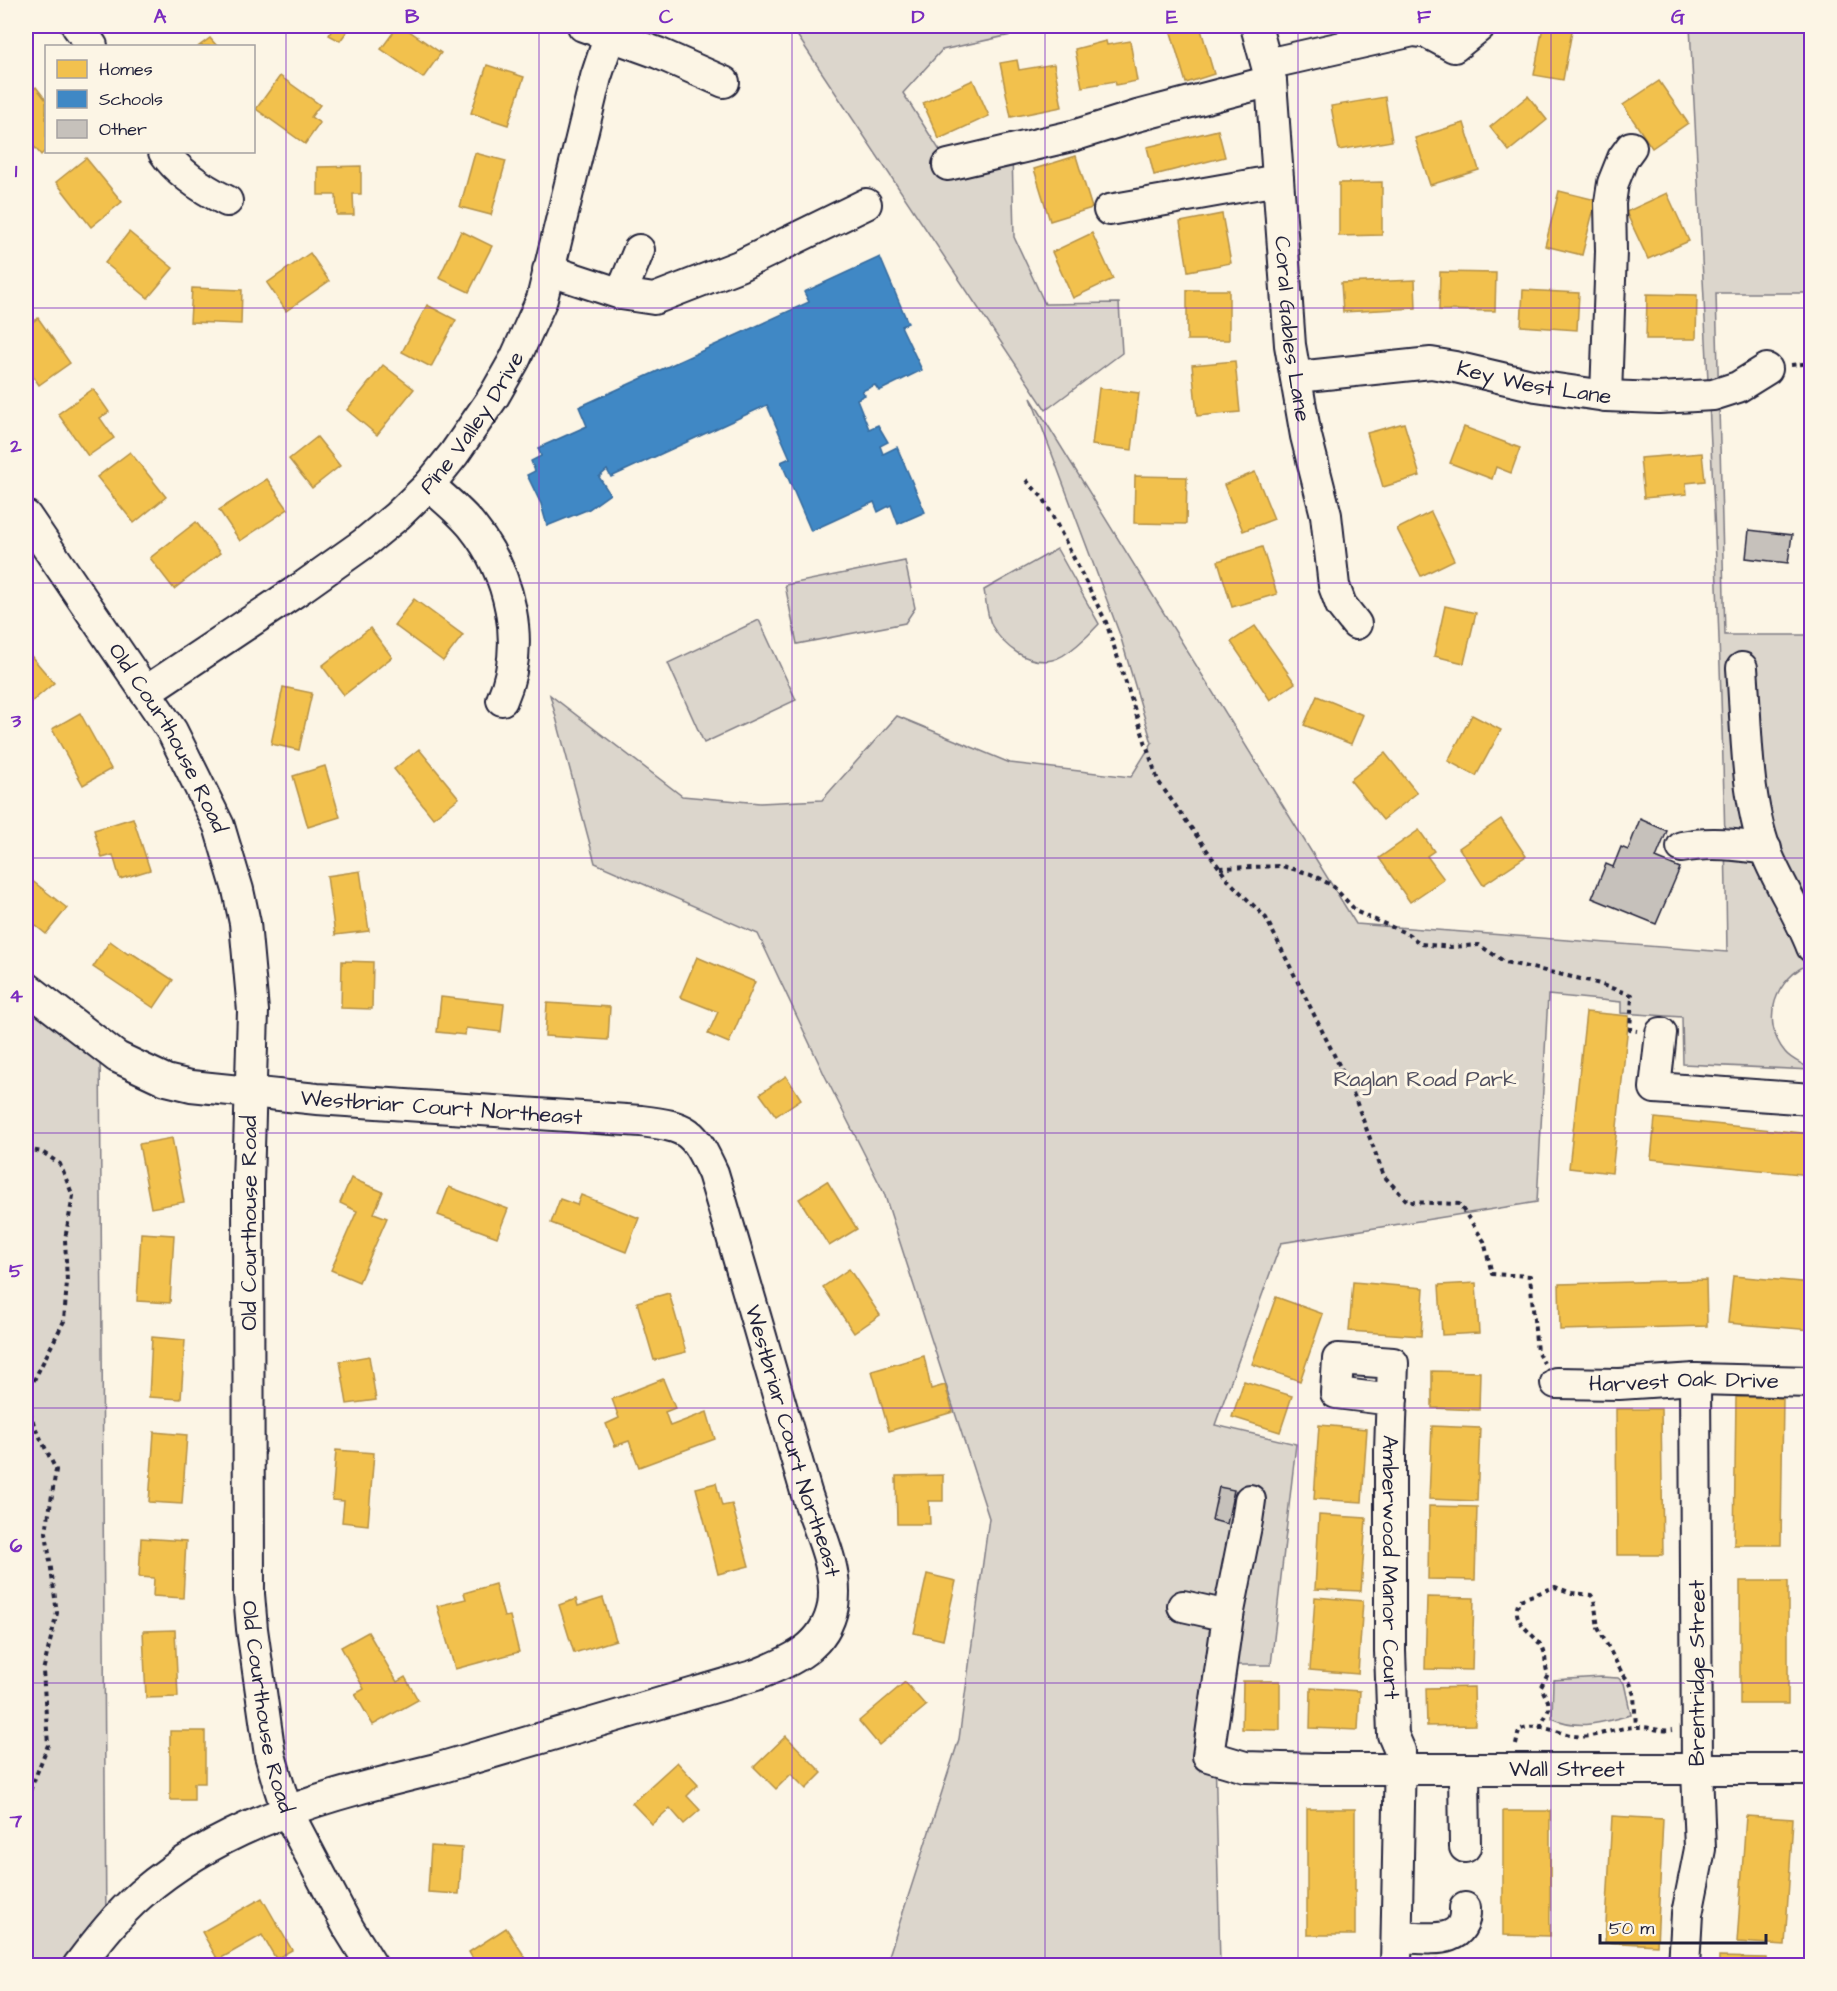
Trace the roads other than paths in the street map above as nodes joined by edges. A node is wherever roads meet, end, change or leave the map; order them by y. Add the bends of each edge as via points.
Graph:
1 (77, 26) edge
2 (1256, 26) edge
3 (1480, 26) edge
4 (602, 29) edge
5 (91, 45) edge
6 (1269, 72) junction
7 (724, 82) dead end
8 (1631, 147) dead end
9 (165, 153) edge
10 (948, 165) dead end
11 (1278, 180) junction
12 (227, 201) dead end
13 (866, 204) dead end
14 (1109, 210) dead end
15 (639, 250) dead end
16 (548, 270) junction
17 (621, 294) junction
18 (1767, 369) dead end
19 (1296, 377) junction
20 (1606, 396) junction
21 (429, 485) junction
22 (26, 516) edge
23 (1356, 624) dead end
24 (1742, 668) dead end
25 (145, 692) junction
26 (502, 700) dead end
27 (1682, 847) dead end
28 (1766, 849) junction
29 (1812, 947) edge
30 (26, 987) edge
31 (1661, 1033) road end
32 (250, 1092) junction
33 (1812, 1099) edge
34 (1695, 1379) junction
35 (1812, 1382) edge
36 (1556, 1383) road end
37 (1392, 1400) junction
38 (1250, 1500) dead end
39 (1183, 1606) dead end
40 (1228, 1616) junction
41 (1400, 1769) junction
42 (1464, 1769) junction
43 (1697, 1769) junction
44 (1812, 1769) edge
45 (287, 1811) junction
46 (1465, 1847) dead end
47 (1465, 1908) dead end
48 (1397, 1951) edge
49 (78, 1965) edge
50 (372, 1965) edge
51 (1684, 1965) edge

1 - 5 street
2 - 6 street, Coral Gables Lane
3 - 6 street via 1454,46 1428,33 1413,31
4 - 7 street
4 - 16 street, Pine Valley Drive via 596,77
6 - 10 street via 1076,135
6 - 11 street, Coral Gables Lane
8 - 20 street via 1613,183 1610,203
9 - 12 street via 188,178
11 - 14 street
11 - 19 street, Coral Gables Lane via 1290,345
13 - 17 street via 739,266 654,299
15 - 17 street
16 - 17 street
16 - 21 street, Pine Valley Drive via 542,299 515,359 494,396
18 - 20 street, Key West Lane via 1738,387 1713,395
19 - 20 street, Key West Lane via 1431,363 1536,386
19 - 23 street, Coral Gables Lane via 1326,515 1334,586 1341,605
21 - 25 street, Pine Valley Drive via 363,544
21 - 26 street via 471,525 501,575 515,636 514,661
22 - 25 street, Old Courthouse Road
24 - 28 street via 1752,803
25 - 32 street, Old Courthouse Road via 172,731 219,826 238,890 251,988
27 - 28 street via 1710,844
28 - 29 street
30 - 32 street, Westbriar Court Northeast via 117,1057 156,1076 191,1086
31 - 33 street via 1655,1088
32 - 45 street, Old Courthouse Road via 249,1594 270,1755
32 - 45 street, Westbriar Court Northeast via 662,1124 692,1136 713,1173 832,1568 834,1586 825,1627 813,1645 795,1659 756,1675
34 - 35 street, Harvest Oak Drive
34 - 36 street, Harvest Oak Drive
34 - 43 street, Brentridge Street
37 - 37 street, Amberwood Manor Court via 1393,1363 1338,1359 1336,1393
37 - 41 street, Amberwood Manor Court via 1390,1651 1393,1734 1400,1751
38 - 40 street
39 - 40 street
40 - 41 street, Wall Street via 1208,1756 1245,1767
41 - 42 street, Wall Street
41 - 48 street, Amberwood Manor Court
42 - 43 street, Wall Street
42 - 46 street
43 - 44 street, Wall Street
43 - 51 street, Brentridge Street via 1700,1849 1687,1914
45 - 49 street, Westbriar Court Northeast via 244,1828 174,1868 140,1896
45 - 50 street, Old Courthouse Road
47 - 48 street via 1466,1919 1459,1931

